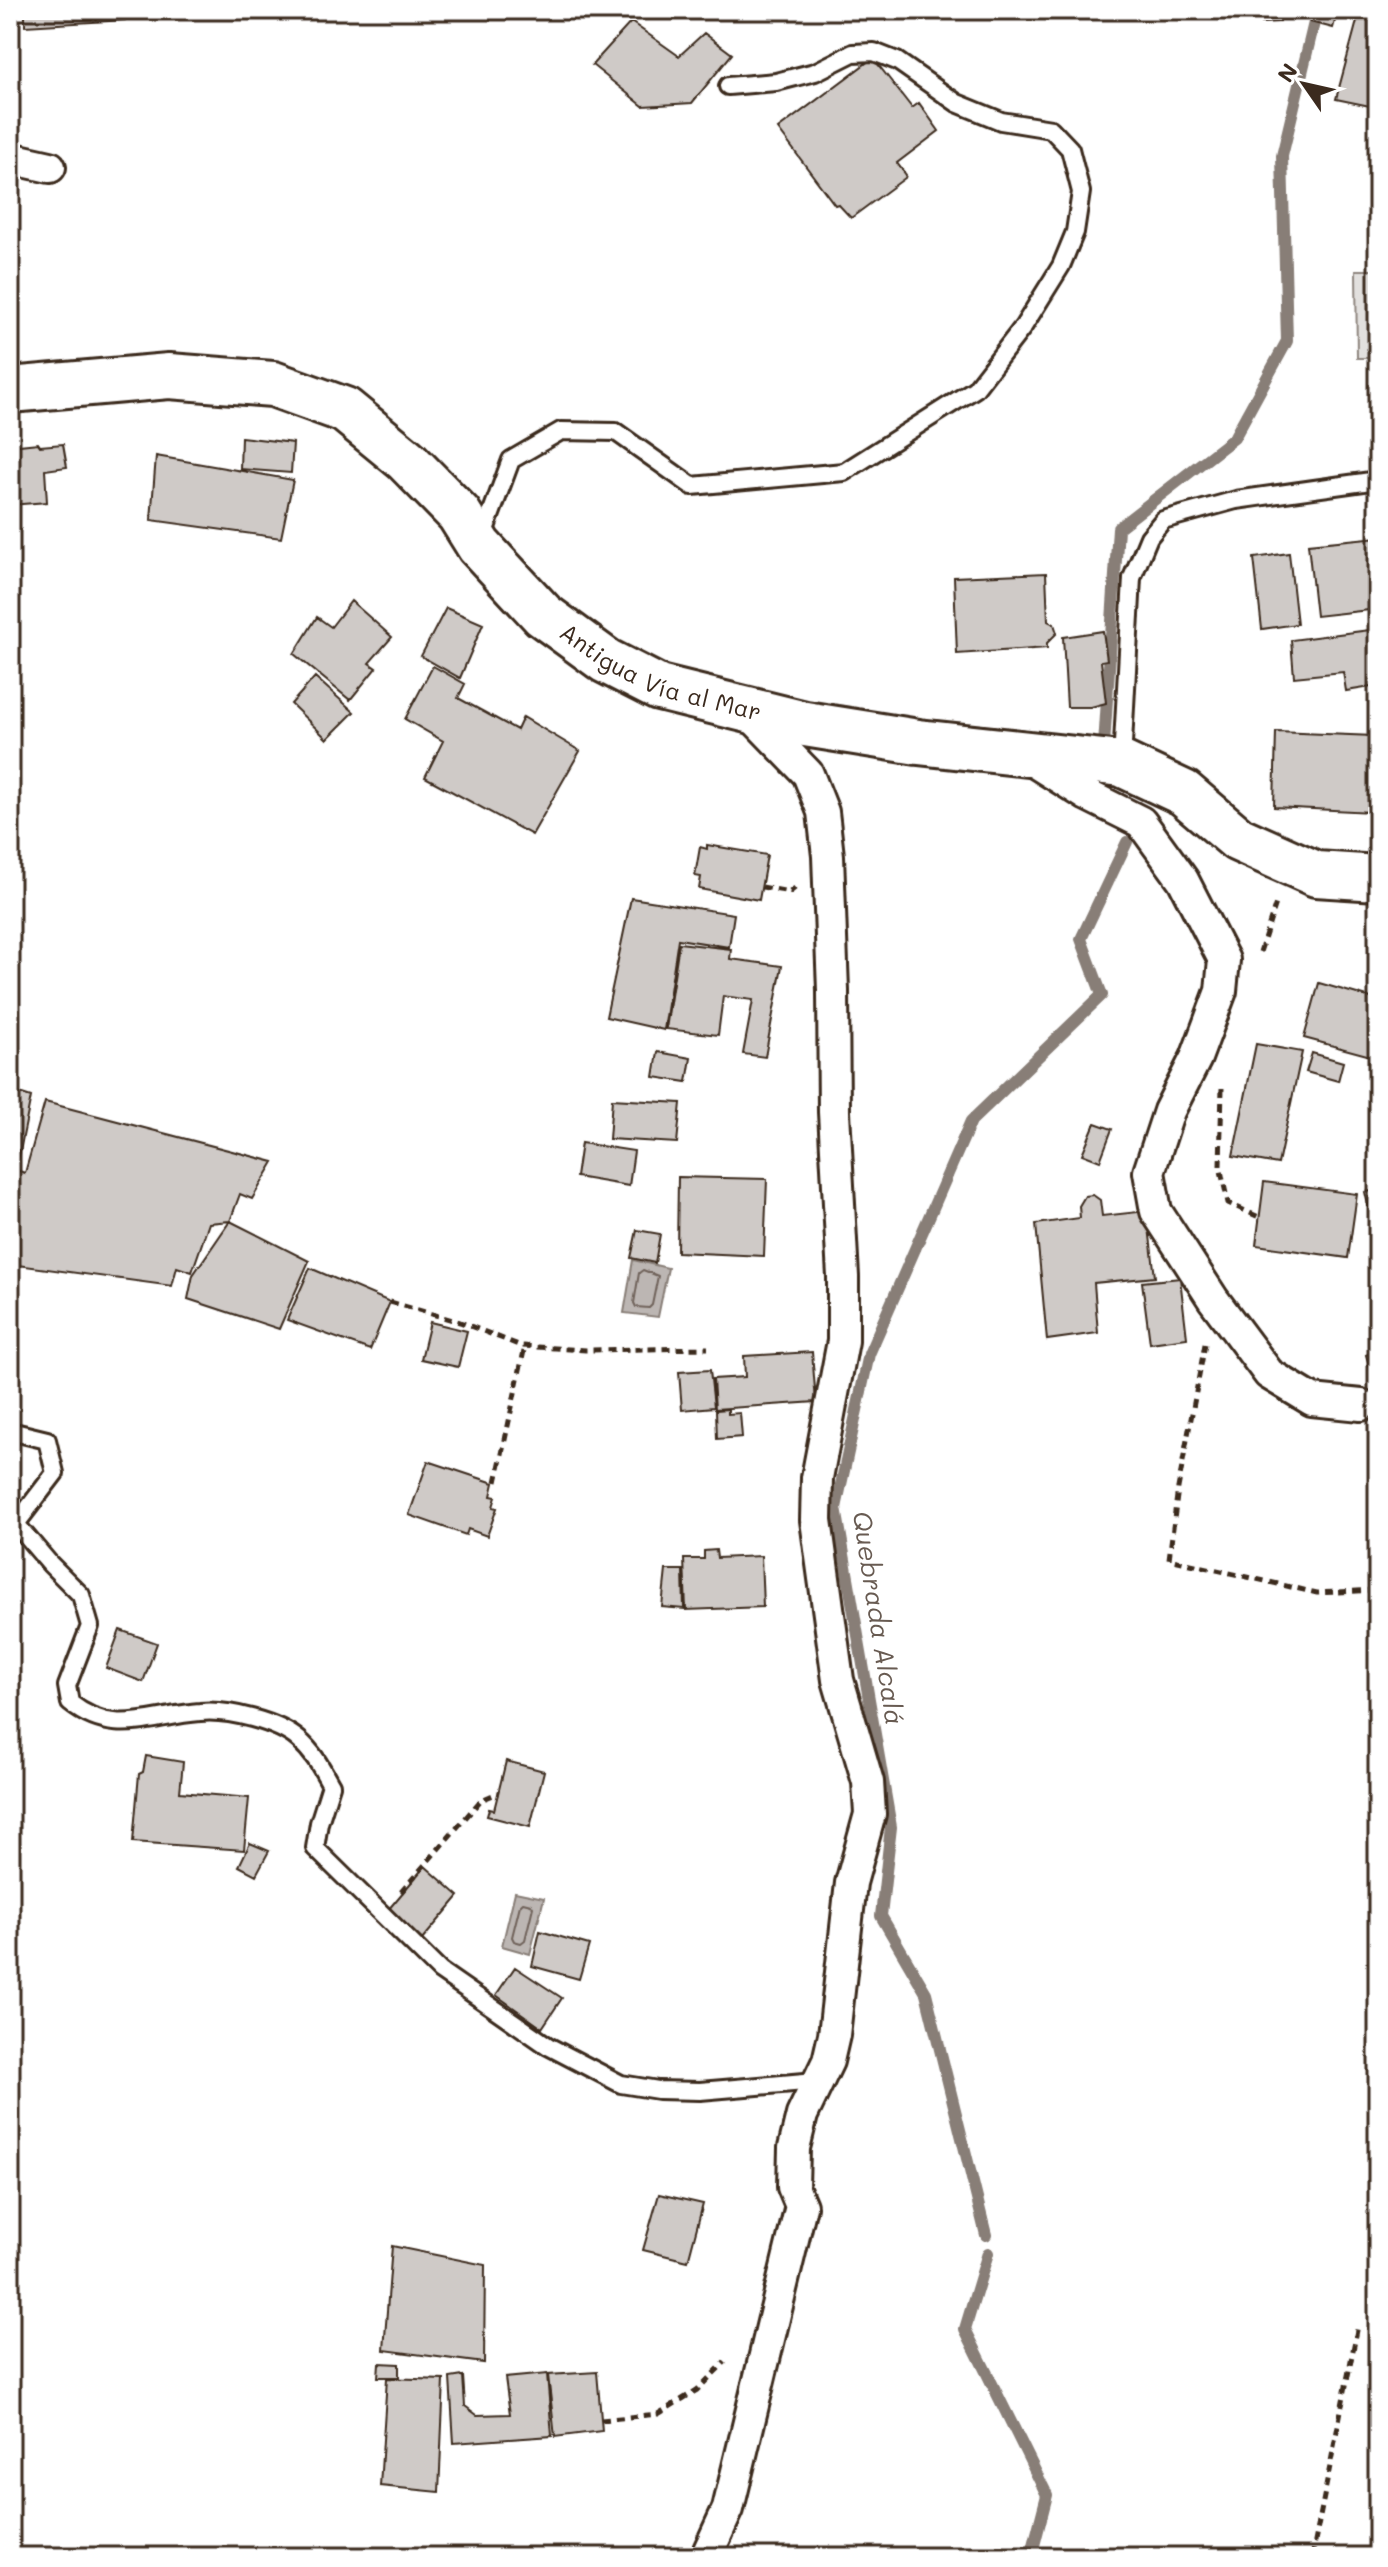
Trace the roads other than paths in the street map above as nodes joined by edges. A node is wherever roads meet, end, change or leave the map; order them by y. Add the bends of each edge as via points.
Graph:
1 (728, 86) dead end
2 (10, 158) edge
3 (50, 167) dead end
4 (10, 390) edge
5 (1378, 480) edge
6 (479, 546) junction
7 (747, 711) junction
8 (1023, 755) junction
9 (1122, 764) junction
10 (1378, 878) edge
11 (1361, 1405) dead end
12 (10, 1431) edge
13 (816, 2081) junction
14 (706, 2557) edge

1 - 6 lane via 776,82 815,72 853,53 874,52 897,61 957,103 1001,121 1051,129 1070,149 1081,192 1075,232 1061,266 975,389 844,472 692,486 616,432 561,431 511,460
2 - 3 street
4 - 6 main road, Antigua Vía al Mar via 169,376 273,384 345,410 406,460 459,514
5 - 9 lane via 1236,500 1163,520 1149,537 1132,578
6 - 7 main road, Antigua Vía al Mar via 543,615 606,661 659,688
7 - 8 main road, Antigua Vía al Mar
7 - 13 street via 808,774 823,812 828,856 843,1341 817,1478 816,1520 838,1680 868,1782 870,1814 851,1883 834,2035
8 - 9 main road, Antigua Vía al Mar
8 - 11 street via 1141,822 1183,880 1224,960 1221,991 1149,1172 1156,1211 1269,1374 1312,1400
9 - 10 main road, Antigua Vía al Mar via 1184,793 1238,839 1316,874
12 - 13 lane via 47,1440 55,1473 16,1524 81,1595 90,1626 67,1686 70,1703 87,1717 114,1724 203,1711 265,1722 297,1738 331,1785 315,1848 440,1971 548,2046 621,2084 700,2091
13 - 14 street via 794,2148 793,2187 801,2206 728,2509

